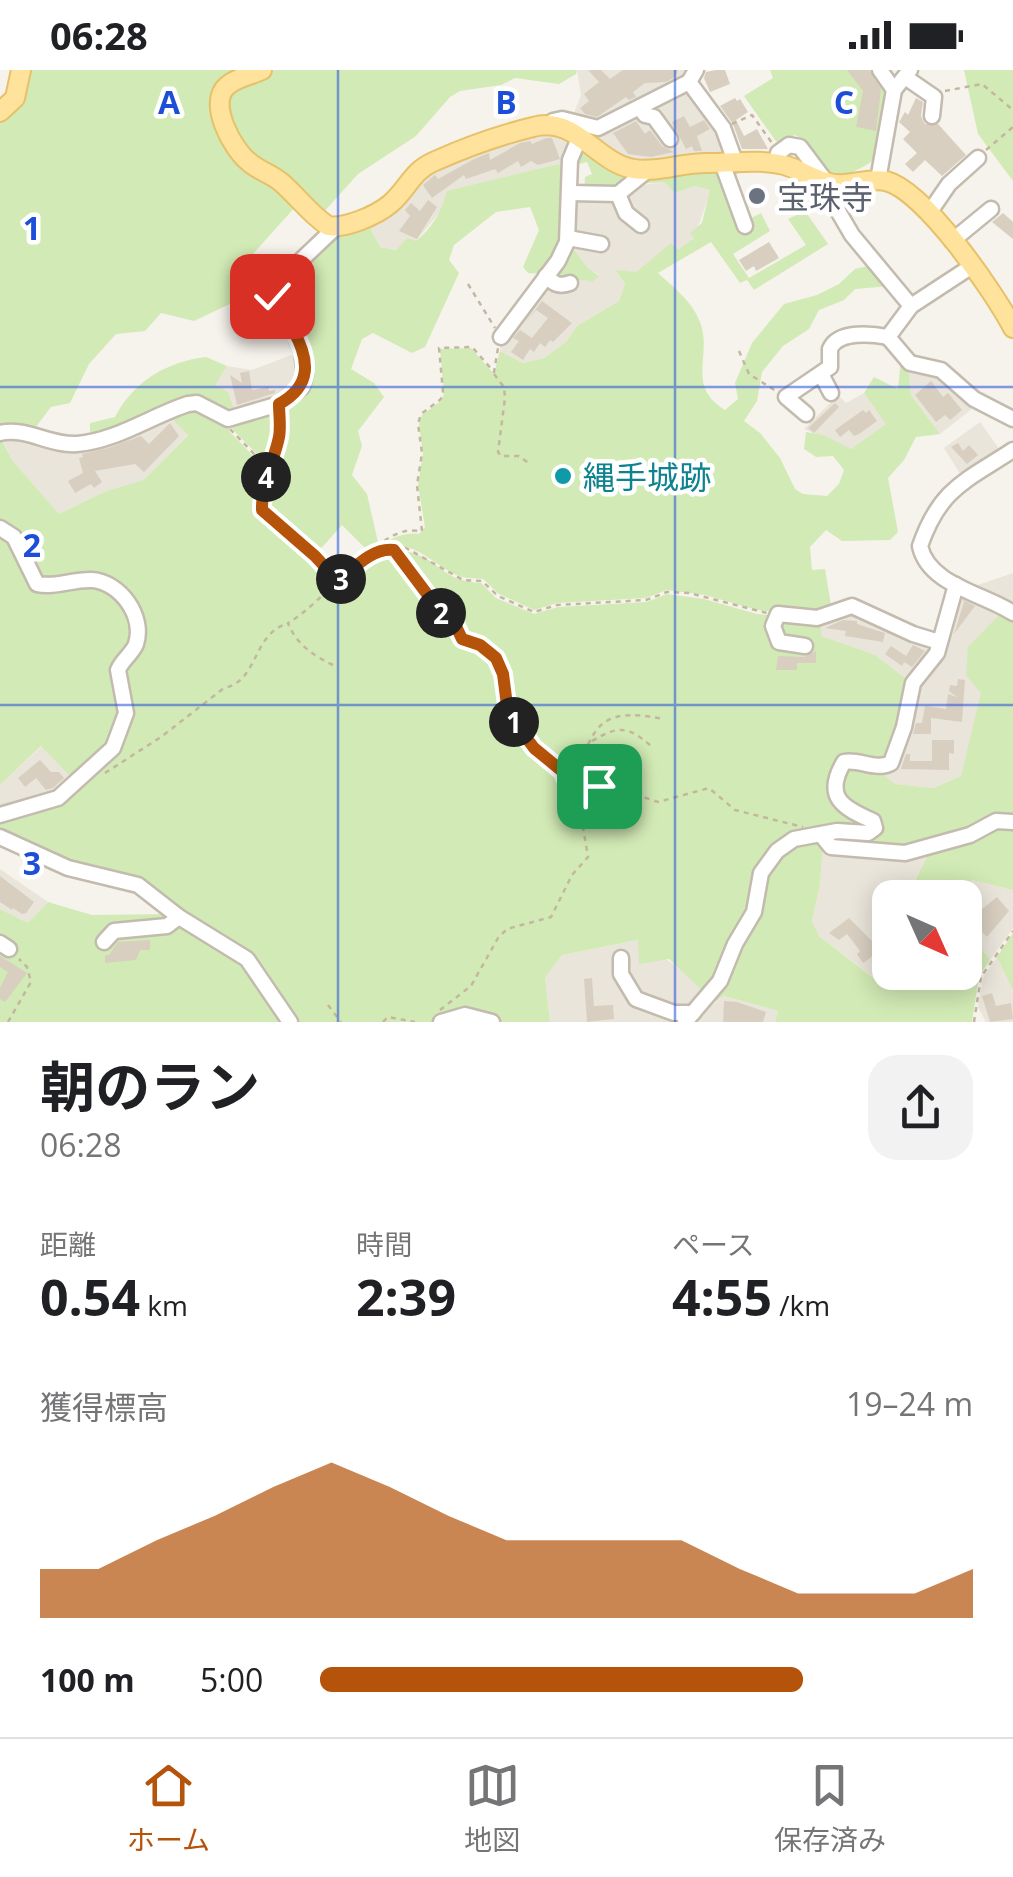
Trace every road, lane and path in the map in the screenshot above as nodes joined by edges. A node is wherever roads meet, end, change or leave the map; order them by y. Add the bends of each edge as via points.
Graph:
1 (21, 70) edge
2 (262, 70) edge
3 (880, 70) edge
4 (907, 73) edge
5 (692, 76) edge
6 (894, 90) junction
7 (934, 97) junction
8 (640, 108) junction
9 (1013, 110) edge
10 (0, 112) edge
11 (932, 116) dead end
12 (537, 125) junction
13 (1013, 127) edge
14 (724, 128) junction
15 (580, 136) junction
16 (670, 138) dead end
17 (777, 158) junction
18 (978, 158) joint
19 (729, 164) junction
20 (649, 169) junction
21 (878, 180) junction
22 (827, 183) junction
23 (570, 192) junction
24 (618, 194) junction
25 (991, 209) dead end
26 (929, 213) junction
27 (641, 225) dead end
28 (745, 226) dead end
29 (336, 228) junction
30 (568, 238) junction
31 (952, 240) junction
32 (600, 244) dead end
33 (972, 266) junction
34 (546, 276) junction
35 (570, 283) dead end
36 (468, 284) dead end
37 (911, 306) junction
38 (1013, 328) edge
39 (501, 337) junction
40 (888, 337) junction
41 (739, 351) dead end
42 (494, 372) junction
43 (821, 374) junction
44 (832, 393) dead end
45 (786, 396) junction
46 (279, 404) junction
47 (806, 414) dead end
48 (1013, 419) edge
49 (228, 420) junction
50 (0, 434) edge
51 (1013, 450) edge
52 (530, 464) dead end
53 (262, 490) junction
54 (0, 528) edge
55 (394, 550) junction
56 (360, 563) junction
57 (338, 581) junction
58 (956, 585) junction
59 (1013, 613) edge
60 (778, 614) junction
61 (288, 623) junction
62 (939, 642) junction
63 (804, 646) dead end
64 (333, 665) dead end
65 (664, 720) dead end
66 (591, 741) junction
67 (652, 746) dead end
68 (91, 770) junction
69 (569, 788) junction
70 (580, 809) junction
71 (0, 815) edge
72 (1013, 822) edge
73 (822, 836) junction
74 (0, 837) edge
75 (179, 917) junction
76 (1013, 930) edge
77 (104, 942) dead end
78 (5, 946) edge
79 (620, 958) dead end
80 (328, 1005) dead end
81 (439, 1017) edge
82 (689, 1017) edge
83 (8, 1022) edge
84 (290, 1022) edge
85 (341, 1022) edge
86 (383, 1022) edge
87 (416, 1022) edge
88 (492, 1022) edge
89 (974, 1022) edge

1 - 10 main road via 15,98
2 - 29 main road via 223,90 222,115 231,139 242,157
3 - 6 street
4 - 6 street
4 - 7 street
5 - 8 street
5 - 14 street
6 - 21 street
7 - 9 path via 982,84
7 - 11 street
8 - 12 street via 598,128 562,120
8 - 16 street
12 - 15 main road
12 - 29 main road via 432,162 390,204
13 - 18 path
14 - 17 path via 752,114
14 - 19 street
15 - 20 main road via 618,165
15 - 23 street via 570,160
17 - 19 main road
17 - 22 main road
18 - 26 street
19 - 20 main road
19 - 28 street
20 - 24 street
21 - 22 main road
21 - 26 main road via 905,190
22 - 37 street via 852,234
23 - 24 street
23 - 30 street
24 - 27 street via 626,214
25 - 31 street
26 - 31 main road
29 - 46 street via 274,288 273,300 305,363 302,387
30 - 32 street
30 - 34 street
31 - 33 main road
33 - 37 street
33 - 38 main road
34 - 35 street via 562,286
34 - 39 street
36 - 39 path
37 - 40 street
39 - 42 path
40 - 43 street via 868,334 834,344 830,366
40 - 48 street via 910,363 941,370
41 - 45 path via 749,374
42 - 52 path via 505,398 498,452
42 - 56 path via 472,347 439,348 443,392 418,424 424,527 379,543
43 - 44 street
43 - 45 street
45 - 47 street
46 - 49 street
46 - 53 path via 281,432
49 - 50 street via 188,404 78,444 12,430
49 - 53 path via 261,461
51 - 58 street via 957,485 922,540 925,559
53 - 57 path via 265,514
54 - 68 street via 14,538 36,584 104,582 122,594 134,616 136,643 118,674 125,721 114,748
55 - 56 path
55 - 60 path via 414,552 463,580 482,581 534,612 667,592
55 - 69 path via 462,639 496,658 508,713 562,771
56 - 57 path
57 - 61 path
58 - 59 street
58 - 62 street
60 - 62 street via 816,618 848,606
60 - 63 street via 773,626 779,642
61 - 64 path via 312,655
61 - 68 path via 268,634 234,686 106,773
62 - 73 street via 913,683 891,763 851,761 840,769 838,799 875,828
65 - 66 path via 614,715
66 - 67 path via 612,729 634,731
66 - 69 path
68 - 71 street via 49,804
69 - 70 path
70 - 73 path via 605,784 658,802 709,788 734,810 794,822
70 - 81 path via 588,857 551,918 507,930 470,986
72 - 73 street via 996,821 905,854 832,847
73 - 82 street via 789,842 766,864 754,912 717,988
74 - 75 street via 68,868 132,882
75 - 77 street via 168,926 114,931
75 - 84 street via 247,959
76 - 89 path via 981,977
78 - 83 path via 31,982
79 - 82 street via 636,999
80 - 85 path
81 - 88 street
86 - 87 path

